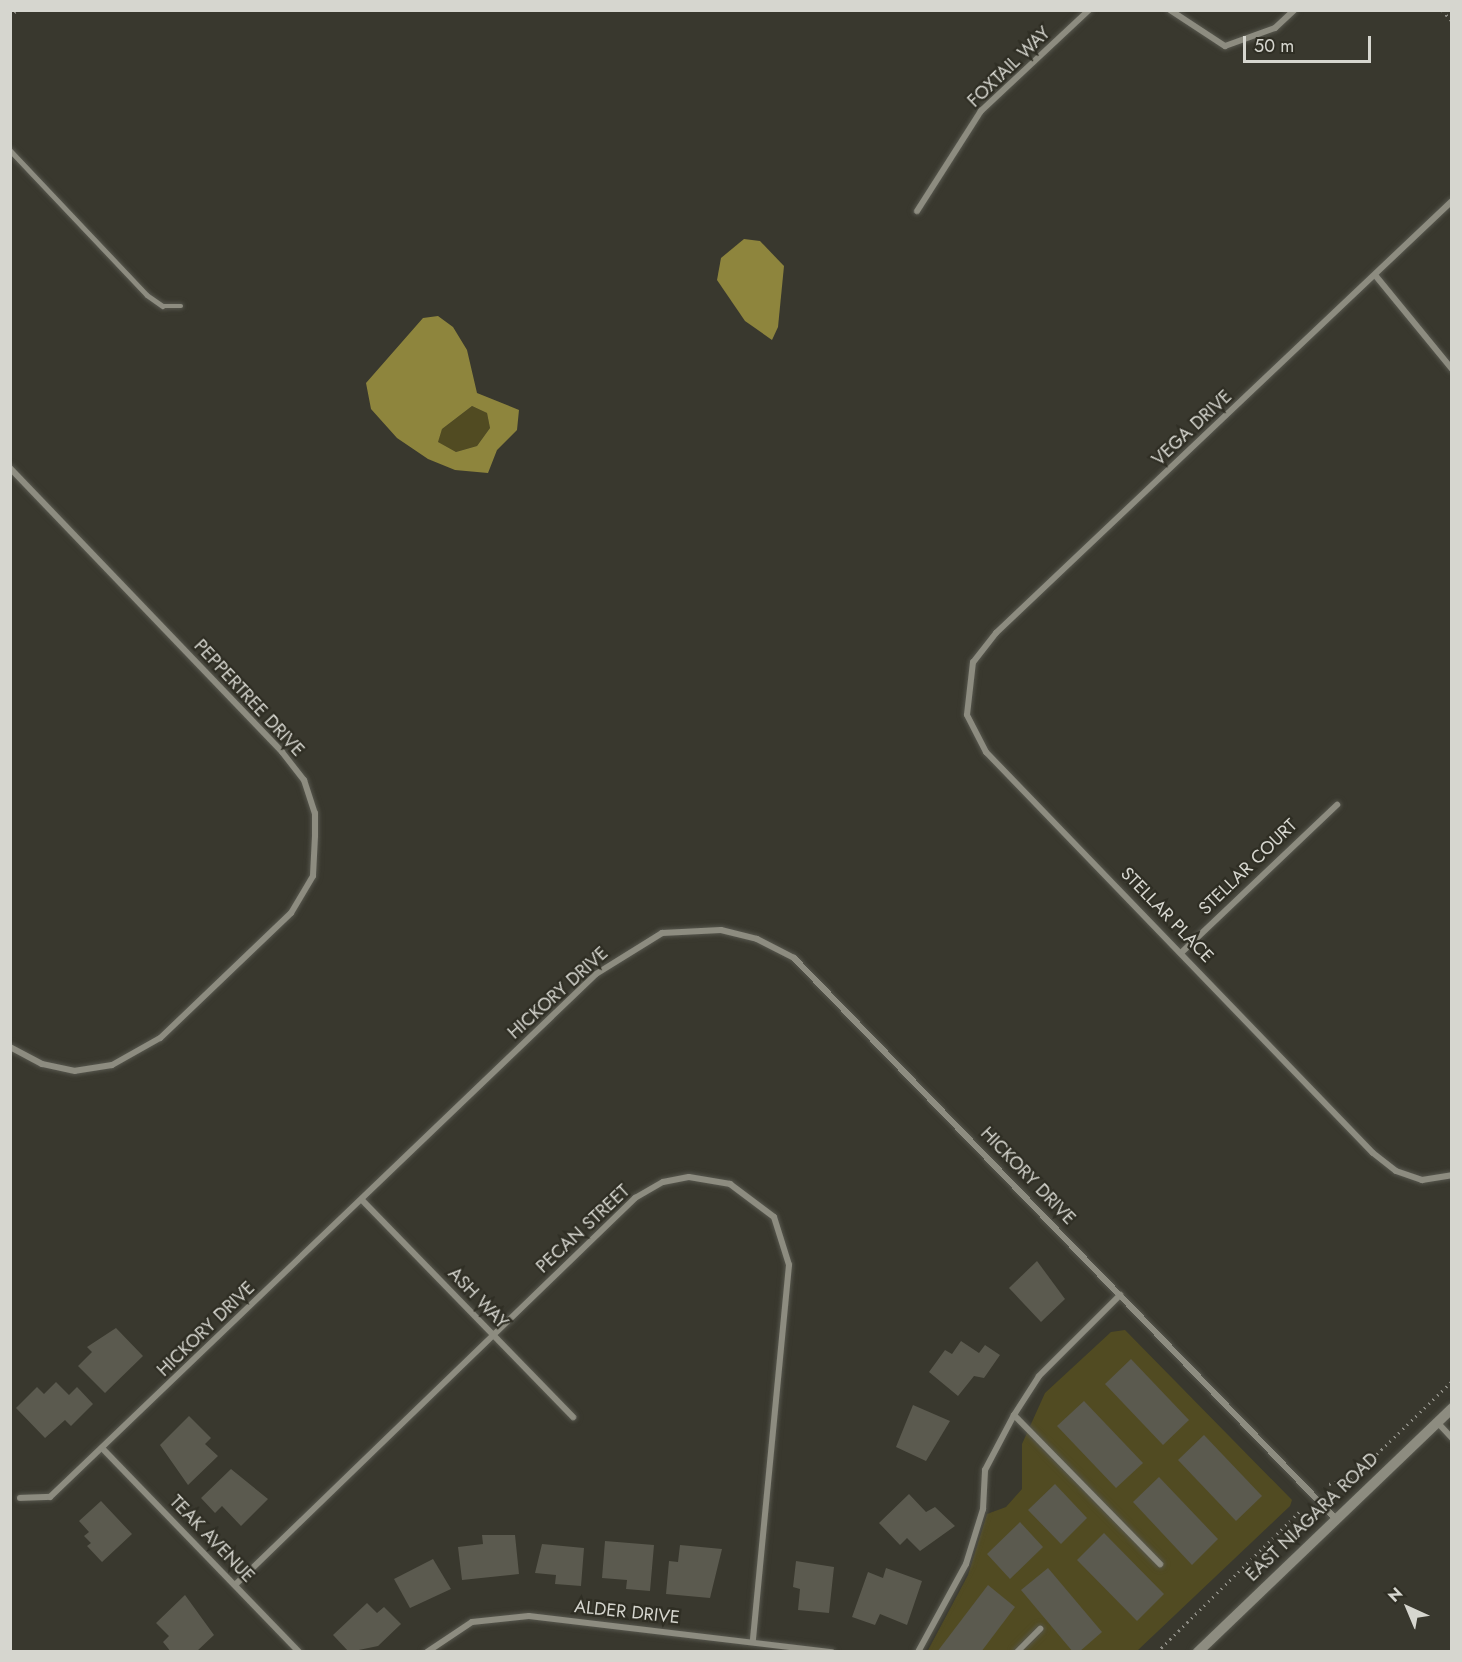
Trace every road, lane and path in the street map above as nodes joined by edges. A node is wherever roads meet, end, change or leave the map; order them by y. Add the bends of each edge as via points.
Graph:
1 (17, 10) edge
2 (1089, 10) edge
3 (1170, 10) edge
4 (1294, 10) edge
5 (1442, 10) edge
6 (10, 16) edge
7 (1452, 21) edge
8 (10, 150) edge
9 (1452, 201) edge
10 (917, 211) dead end
11 (1375, 276) junction
12 (181, 306) dead end
13 (1452, 369) edge
14 (10, 468) edge
15 (968, 685) joint
16 (1338, 805) dead end
17 (1182, 952) junction
18 (10, 1047) edge
19 (1452, 1175) edge
20 (362, 1200) junction
21 (1120, 1295) junction
22 (494, 1335) junction
23 (1452, 1381) edge
24 (1452, 1408) edge
25 (1014, 1415) junction
26 (573, 1417) dead end
27 (1437, 1422) junction
28 (1452, 1438) edge
29 (102, 1448) junction
30 (1329, 1484) dead end
31 (20, 1498) dead end
32 (1301, 1510) dead end
33 (1334, 1517) junction
34 (1160, 1564) dead end
35 (235, 1585) junction
36 (1040, 1629) dead end
37 (753, 1640) junction
38 (299, 1652) edge
39 (428, 1652) edge
40 (832, 1652) edge
41 (918, 1652) edge
42 (1017, 1652) edge
43 (1157, 1652) edge
44 (1198, 1652) edge

1 - 6 path
2 - 10 street, FOXTAIL WAY via 981,111
3 - 4 street via 1225,46 1275,28
5 - 7 path
8 - 12 lane via 147,295 163,306
9 - 11 street, VEGA DRIVE
11 - 13 street
11 - 15 street, VEGA DRIVE via 996,633 973,662
14 - 18 street, PEPPERTREE DRIVE via 282,752 303,780 315,813 315,836 313,876 291,913 160,1038 112,1065 75,1071 42,1064
15 - 17 street, STELLAR PLACE via 967,715 986,752
16 - 17 street, STELLAR COURT
17 - 19 street, STELLAR PLACE via 1373,1153 1396,1171 1422,1180
20 - 21 street, HICKORY DRIVE via 596,974 662,933 721,930 757,939 794,958
20 - 22 street, ASH WAY
20 - 29 street, HICKORY DRIVE
21 - 25 street via 1039,1376
21 - 33 street, HICKORY DRIVE
22 - 26 street, ASH WAY
22 - 35 street, PECAN STREET
22 - 37 street, PECAN STREET via 636,1198 663,1182 688,1177 730,1185 774,1217 789,1265
23 - 30 path via 1351,1479
24 - 27 street, EAST NIAGARA ROAD
25 - 34 street
25 - 41 street via 985,1470 983,1509 966,1564
27 - 28 street
27 - 33 street, EAST NIAGARA ROAD
29 - 31 street, HICKORY DRIVE via 50,1497
29 - 35 street, TEAK AVENUE
32 - 43 path
33 - 44 street, EAST NIAGARA ROAD
35 - 38 street, TEAK AVENUE
36 - 42 street
37 - 39 street, ALDER DRIVE via 529,1616 472,1622
37 - 40 street, ALDER DRIVE

